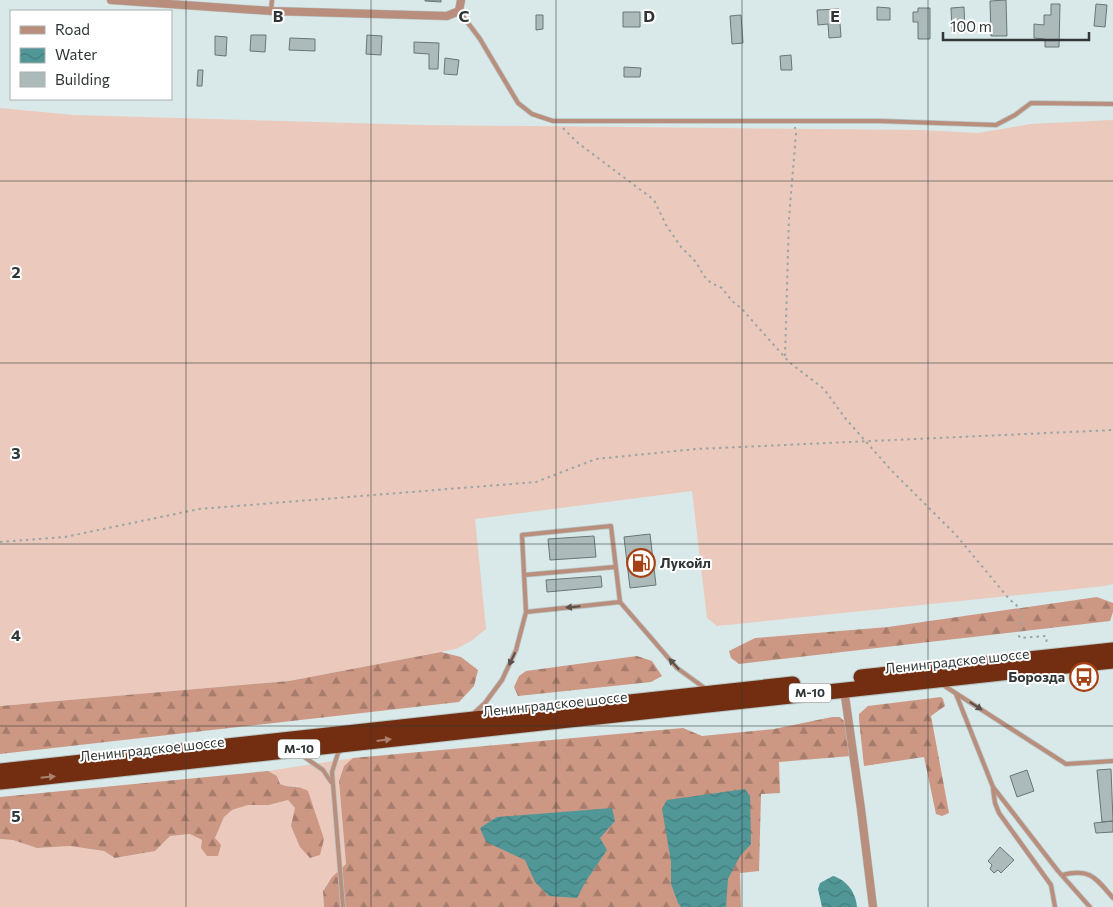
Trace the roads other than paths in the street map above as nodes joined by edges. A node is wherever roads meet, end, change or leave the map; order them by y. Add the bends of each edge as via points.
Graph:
1 (111, 0) edge
2 (272, 0) edge
3 (461, 0) edge
4 (271, 11) junction
5 (459, 11) junction
6 (1113, 104) edge
7 (616, 568) junction
8 (524, 575) junction
9 (620, 602) junction
10 (526, 612) junction
11 (1113, 650) edge
12 (1113, 661) edge
13 (934, 680) junction
14 (844, 689) junction
15 (713, 693) junction
16 (956, 694) junction
17 (467, 719) junction
18 (347, 744) junction
19 (292, 750) junction
20 (1113, 761) edge
21 (0, 770) edge
22 (0, 782) edge
23 (333, 786) junction
24 (993, 787) junction
25 (1062, 875) junction
26 (1113, 898) edge
27 (343, 907) edge
28 (873, 907) edge
29 (1055, 907) edge
30 (1090, 907) edge

1 - 4 street
2 - 4 lane
3 - 5 street
4 - 5 street via 447,16
5 - 6 lane via 480,39 518,103 532,114 553,121 879,121 996,125 1031,103
7 - 8 lane
7 - 8 lane via 611,526 522,535
7 - 9 lane
8 - 10 lane
9 -> 10 lane
15 -> 9 lane via 677,668
10 -> 17 lane via 516,650 502,680 486,703
11 - 15 highway, Ленинградское шоссе / М-10
12 - 13 highway, Ленинградское шоссе / М-10
13 - 14 highway, Ленинградское шоссе / М-10
13 - 16 lane
18 -> 14 highway, Ленинградское шоссе / М-10
14 - 28 street
15 - 17 highway, Ленинградское шоссе / М-10
16 -> 20 lane via 1066,764
16 - 24 lane
17 - 21 highway, Ленинградское шоссе / М-10
18 - 19 highway, Ленинградское шоссе / М-10
18 - 23 lane via 334,763
22 -> 19 highway, Ленинградское шоссе / М-10
19 - 23 lane via 323,770
23 - 27 lane
24 - 25 lane
24 - 29 lane via 999,813 1051,885
25 - 26 lane via 1088,874
25 - 30 lane

